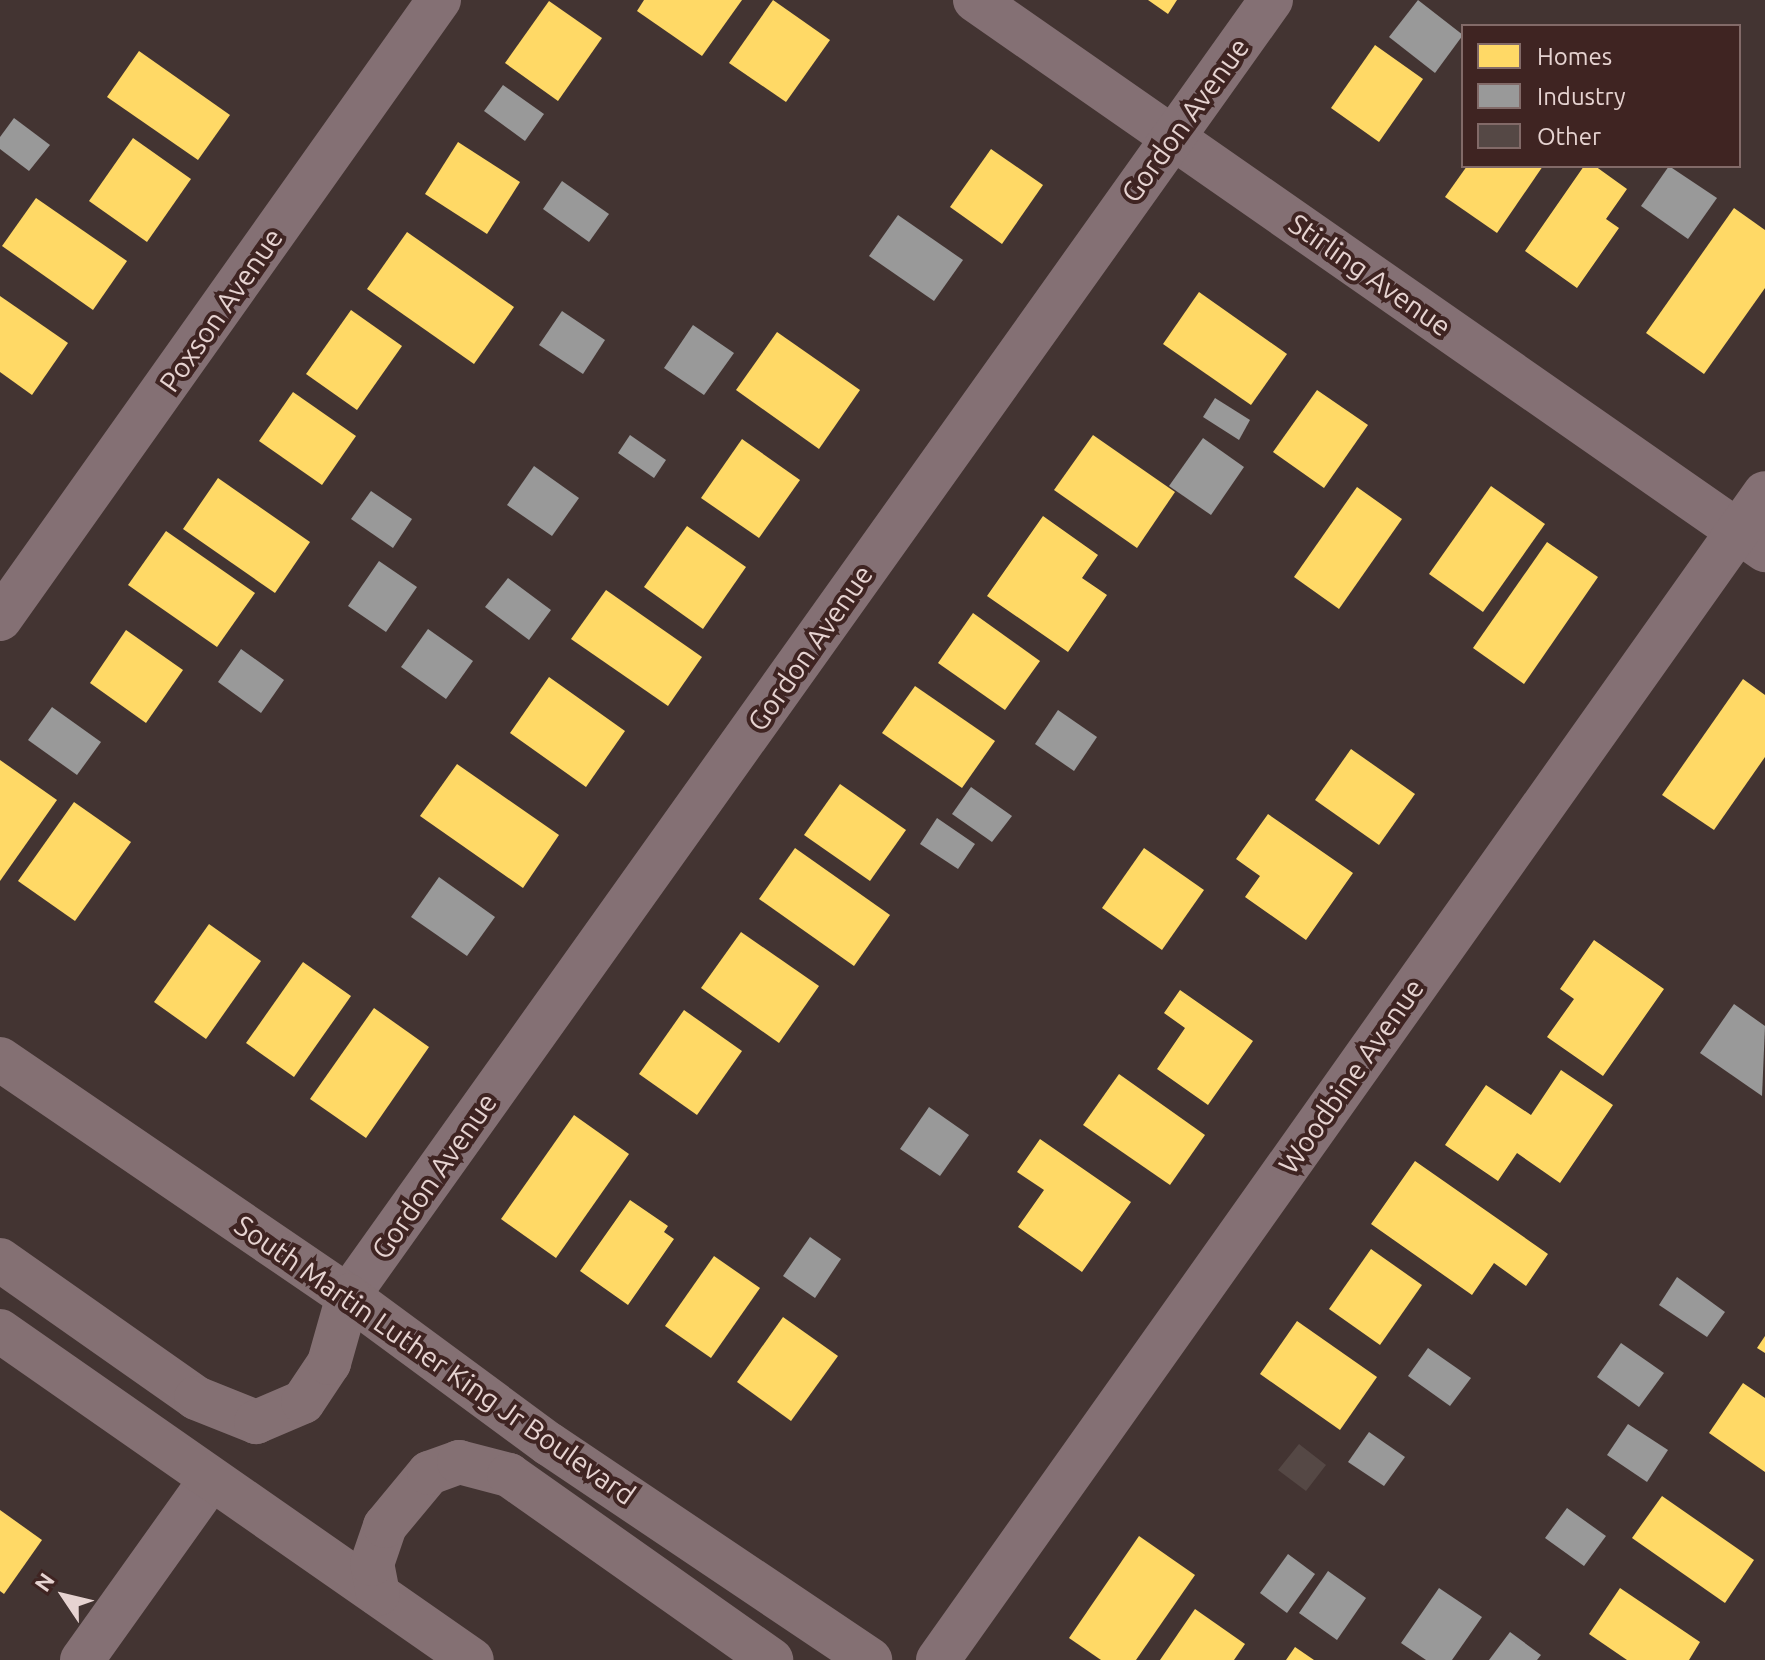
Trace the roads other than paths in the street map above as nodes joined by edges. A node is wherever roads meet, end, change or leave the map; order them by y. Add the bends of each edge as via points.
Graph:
1 (439, 0) edge
2 (975, 0) edge
3 (1271, 0) edge
4 (1173, 137) junction
5 (1765, 493) edge
6 (1752, 540) edge
7 (0, 619) edge
8 (0, 1059) edge
9 (0, 1260) edge
10 (348, 1296) junction
11 (0, 1331) edge
12 (211, 1479) junction
13 (378, 1594) junction
14 (82, 1660) edge
15 (472, 1660) edge
16 (771, 1660) edge
17 (870, 1660) edge
18 (938, 1660) edge

1 - 7 street, Poxson Avenue
2 - 4 street, Stirling Avenue
3 - 4 street, Gordon Avenue
4 - 6 street, Stirling Avenue
4 - 10 street, Gordon Avenue
5 - 6 street, Woodbine Avenue
6 - 18 street, Woodbine Avenue
8 - 10 main road, South Martin Luther King Jr Boulevard
9 - 10 main road via 196,1398 256,1422 303,1402 329,1363
10 - 17 main road, South Martin Luther King Jr Boulevard via 549,1444
11 - 12 main road
12 - 13 main road
12 - 14 street
13 - 15 main road
13 - 16 main road via 372,1564 385,1526 407,1492 429,1473 459,1462 509,1475

